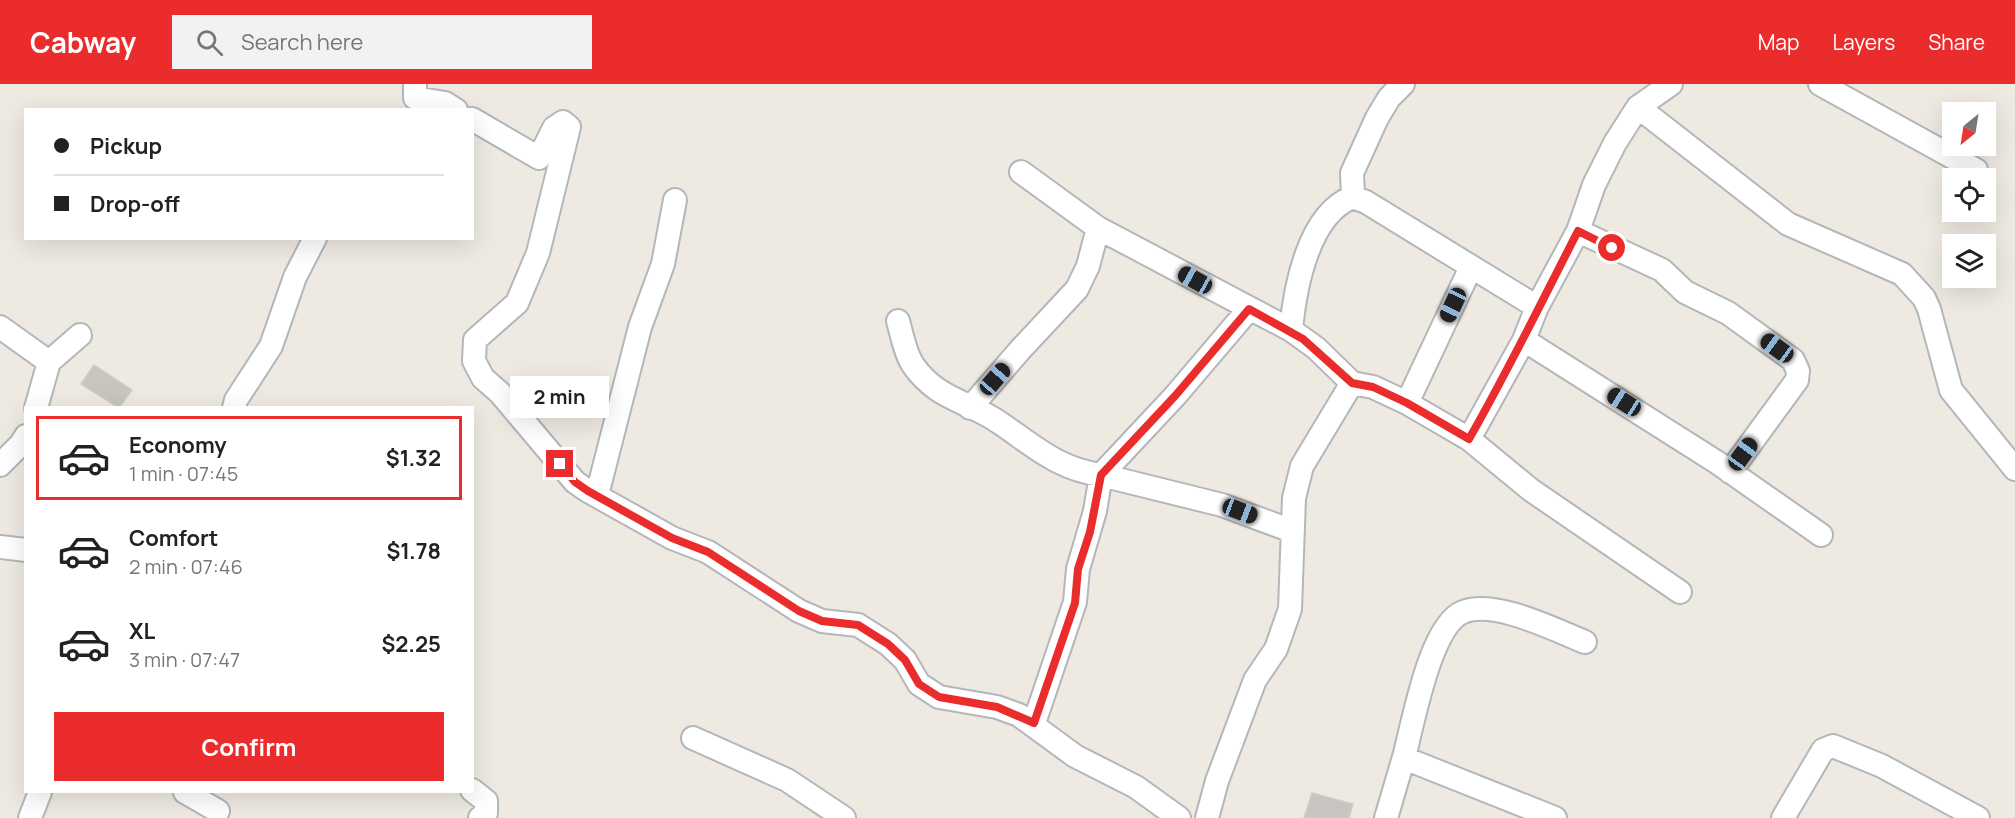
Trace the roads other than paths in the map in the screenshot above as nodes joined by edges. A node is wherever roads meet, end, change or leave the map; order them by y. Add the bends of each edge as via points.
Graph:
1 (1403, 84) edge
2 (1671, 84) edge
3 (1820, 84) edge
4 (413, 97) edge
5 (1638, 107) junction
6 (453, 108) edge
7 (474, 120) edge
8 (1972, 168) edge
9 (1021, 172) dead end
10 (1353, 197) junction
11 (675, 200) dead end
12 (1098, 228) junction
13 (1578, 231) junction
14 (314, 240) edge
15 (1471, 267) junction
16 (1537, 307) junction
17 (1249, 309) junction
18 (898, 321) dead end
19 (0, 327) edge
20 (1291, 330) junction
21 (80, 335) dead end
22 (1524, 340) junction
23 (49, 362) junction
24 (1352, 383) junction
25 (1407, 403) junction
26 (37, 406) edge
27 (234, 406) edge
28 (970, 408) junction
29 (24, 438) edge
30 (1469, 439) junction
31 (0, 465) edge
32 (2015, 469) edge
33 (1730, 472) junction
34 (1101, 475) junction
35 (597, 495) junction
36 (1292, 531) junction
37 (1821, 535) dead end
38 (0, 547) edge
39 (24, 550) edge
40 (1680, 592) dead end
41 (1585, 642) dead end
42 (1034, 723) junction
43 (693, 738) dead end
44 (1404, 758) junction
45 (474, 792) edge
46 (40, 793) edge
47 (188, 793) edge
48 (224, 807) edge
49 (30, 818) edge
50 (480, 818) edge
51 (844, 818) edge
52 (1179, 818) edge
53 (1207, 818) edge
54 (1386, 818) edge
55 (1555, 818) edge
56 (1783, 818) edge
57 (1978, 818) edge

1 - 10 street via 1377,118 1352,173
2 - 5 street
3 - 8 street
4 - 6 street
5 - 13 street via 1594,185
5 - 32 street via 1788,224 1902,274 1929,309 1951,390
7 - 35 street via 539,158 554,128 562,122 569,127 538,253 517,303 475,340 474,361 483,378 575,482
9 - 12 street
10 - 15 street
10 - 20 street via 1344,200 1323,222 1305,258 1294,290
11 - 35 street via 663,264 640,327
12 - 17 street
12 - 28 street via 1077,290
13 - 16 street
13 - 33 street via 1662,270 1685,292 1728,313 1793,360 1797,380
14 - 27 street via 295,277 271,346
15 - 16 street
15 - 25 street
16 - 22 street
17 - 20 street
17 - 34 street
18 - 28 street via 912,364 952,400
19 - 23 street
20 - 24 street
21 - 23 street
22 - 30 street
22 - 33 street
23 - 26 street
24 - 25 street via 1373,387
24 - 36 street via 1302,466 1294,498
25 - 30 street
28 - 34 street via 1000,423 1042,454 1080,472
29 - 31 street
30 - 40 street via 1531,490
33 - 37 street
34 - 36 street via 1222,505
34 - 42 street via 1093,521 1078,569 1075,603
35 - 42 street via 649,527 708,552 799,611 822,621 858,625 888,644 905,660 919,684 939,697 997,707
36 - 53 street via 1290,609 1276,649 1255,680
38 - 39 street
41 - 44 street via 1524,618 1488,609 1462,612 1447,625 1433,653
42 - 52 street via 1075,756 1136,787
43 - 51 street via 787,780
44 - 54 street
44 - 55 street
45 - 50 street via 486,801 486,813
46 - 49 street
47 - 48 street
56 - 57 street via 1823,750 1833,746 1882,766

